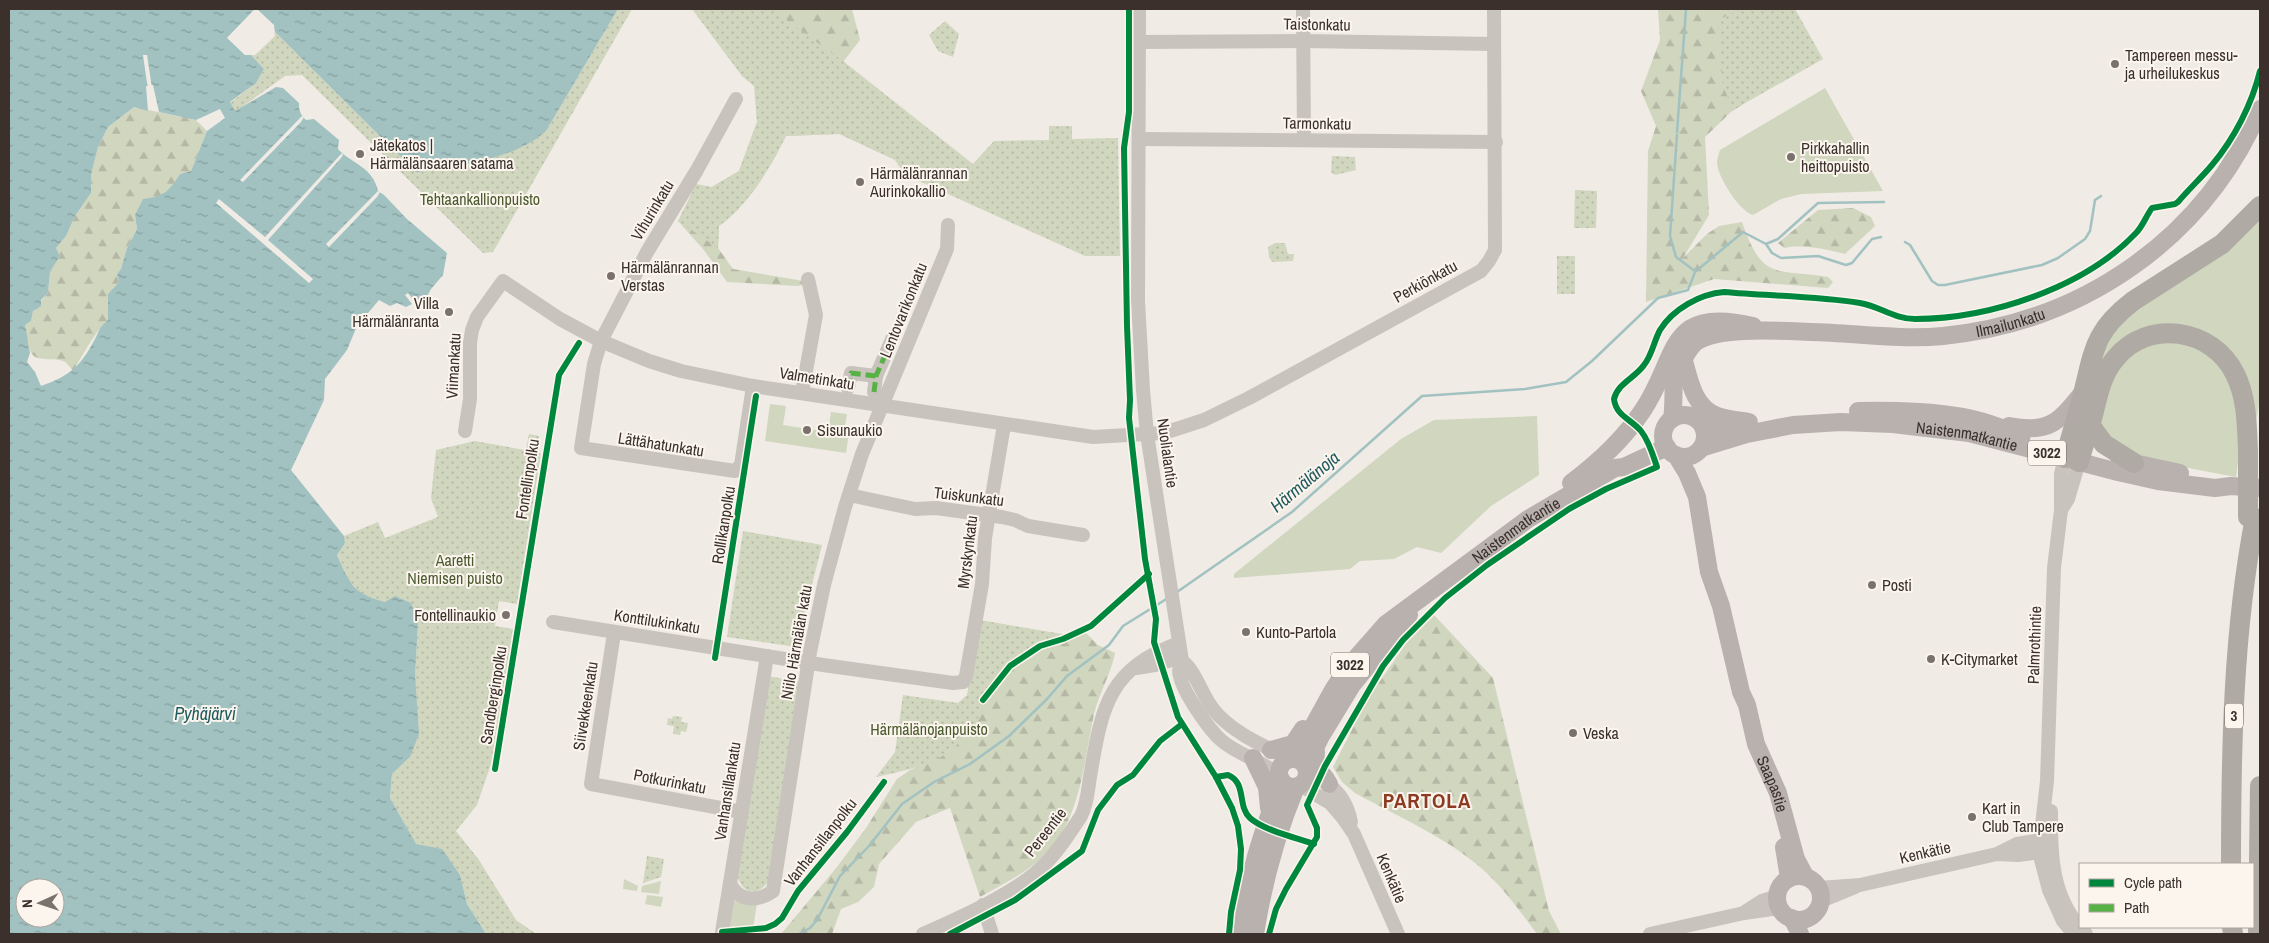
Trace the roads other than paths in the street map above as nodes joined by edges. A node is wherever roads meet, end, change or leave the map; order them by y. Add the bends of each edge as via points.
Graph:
1 (1139, 9) edge
2 (1303, 9) edge
3 (1494, 9) edge
4 (1304, 41) junction
5 (1139, 42) junction
6 (1494, 44) junction
7 (736, 99) dead end
8 (2260, 109) edge
9 (1139, 139) junction
10 (1304, 140) junction
11 (1496, 142) junction
12 (2260, 206) edge
13 (948, 225) dead end
14 (808, 279) dead end
15 (503, 281) joint
16 (1773, 331) junction
17 (893, 337) dead end
18 (601, 341) junction
19 (1684, 361) junction
20 (876, 376) junction
21 (753, 386) junction
22 (848, 388) dead end
23 (874, 392) dead end
24 (2083, 392) junction
25 (802, 393) junction
26 (883, 406) junction
27 (1700, 423) junction
28 (1668, 424) junction
29 (1755, 424) junction
30 (1004, 425) junction
31 (1993, 425) junction
32 (2090, 425) junction
33 (466, 431) dead end
34 (1147, 434) junction
35 (581, 448) joint
36 (1685, 451) junction
37 (2074, 455) junction
38 (2134, 463) junction
39 (1615, 468) junction
40 (2260, 477) edge
41 (2231, 486) junction
42 (2260, 488) edge
43 (849, 495) junction
44 (1541, 510) junction
45 (989, 516) junction
46 (2252, 518) junction
47 (1083, 535) dead end
48 (1422, 599) junction
49 (553, 622) dead end
50 (614, 632) junction
51 (1179, 643) junction
52 (767, 656) junction
53 (1182, 659) junction
54 (809, 662) junction
55 (1134, 668) junction
56 (963, 682) joint
57 (1321, 712) junction
58 (1317, 747) junction
59 (1271, 750) junction
60 (1252, 758) junction
61 (1296, 775) junction
62 (591, 784) joint
63 (1329, 784) junction
64 (2260, 786) edge
65 (742, 812) junction
66 (1269, 814) junction
67 (1354, 834) junction
68 (2045, 845) junction
69 (2232, 863) edge
70 (1797, 877) junction
71 (730, 883) junction
72 (1820, 894) junction
73 (983, 905) junction
74 (1795, 918) edge
75 (2079, 926) edge
76 (722, 932) dead end
77 (923, 934) edge
78 (992, 934) edge
79 (1242, 934) edge
80 (1255, 934) edge
81 (1398, 934) edge
82 (1650, 934) edge
83 (2074, 934) edge
84 (2258, 934) edge

1 - 5 street, Nuolialantie
2 - 4 street
3 - 6 street, Perkiönkatu
4 - 5 street, Taistonkatu
4 - 6 street, Taistonkatu
4 - 10 street
5 - 9 street, Nuolialantie
6 - 11 street, Perkiönkatu
7 - 18 street, Vihurinkatu via 647,252
8 - 16 main road, Ilmailunkatu via 2235,156 2181,227 2118,278 2051,310 2008,324 1943,336
9 - 10 street, Tarmonkatu
9 - 34 street, Nuolialantie via 1138,301
10 - 11 street, Tarmonkatu
11 - 34 street, Perkiönkatu via 1495,250 1481,271 1250,398 1204,420 1164,433
12 - 24 highway via 2222,244 2133,301 2111,321 2094,349
13 - 26 street, Lentovarikonkatu via 947,249
14 - 25 street via 816,315
15 - 18 street, Valmetinkatu via 560,319
15 - 33 street, Viimankatu via 472,330
16 - 19 main road, Ilmailunkatu via 1708,336 1693,344
16 - 44 main road via 1726,320 1704,322 1688,330 1677,340 1652,396 1623,437 1595,465 1550,498
17 - 20 street
18 - 21 street, Valmetinkatu via 697,376
18 - 35 street, Vihurinkatu via 594,364
19 - 27 main road via 1682,390
19 - 28 main road, Ilmailunkatu via 1674,381
19 - 29 main road via 1692,392 1706,410 1721,417
20 - 22 street via 850,373
20 - 23 street
21 - 25 street, Valmetinkatu
21 - 35 street, Lättähatunkatu via 741,465 735,471
24 - 31 main road via 2065,415 2046,427 2032,429
24 - 37 highway
25 - 26 street, Valmetinkatu
26 - 30 street, Valmetinkatu
26 - 43 street, Niilo Härmälän katu
27 - 28 main road, 3022 via 1684,415
27 - 29 main road, Naistenmatkantie / 3022 via 1724,430
27 - 36 main road via 1705,434
28 - 36 main road via 1664,436
28 - 39 main road, Naistenmatkantie / 3022
29 - 31 main road, Naistenmatkantie / 3022 via 1820,414 1893,411 1952,416
30 - 34 street, Valmetinkatu via 1093,437
30 - 45 street, Myrskynkatu
31 - 37 main road, Naistenmatkantie / 3022
32 - 37 highway
32 - 38 highway via 2104,444
32 - 46 highway, bridge via 2104,376 2115,358 2139,339 2158,334 2193,336 2222,354 2235,372 2243,397
34 - 51 street, Nuolialantie
36 - 37 main road, Naistenmatkantie / 3022 via 1777,427 1862,422 1969,433
36 - 39 main road, Naistenmatkantie / 3022
36 - 70 main road, Saapastie via 1687,473 1697,497 1709,572 1718,594 1741,692 1740,709 1746,736 1775,809 1787,862
37 - 38 main road, Naistenmatkantie / 3022
37 - 41 main road, Naistenmatkantie / 3022 via 2158,481 2215,488
37 - 68 street, Palmrothintie via 2068,499 2061,510 2053,585 2047,781 2050,802
38 - 41 main road, Naistenmatkantie / 3022
39 - 44 main road, Naistenmatkantie / 3022
40 - 46 highway, 3
41 - 42 main road, Naistenmatkantie / 3022
43 - 45 street, Tuiskunkatu via 915,509 936,508
43 - 54 street, Niilo Härmälän katu via 824,585
44 - 48 main road, Naistenmatkantie / 3022
45 - 47 street, Tuiskunkatu
45 - 56 street, Myrskynkatu via 982,584
46 - 69 highway, 3 via 2234,722
48 - 57 main road, Naistenmatkantie / 3022 via 1386,624 1368,644 1349,666
48 - 58 main road, Naistenmatkantie / 3022 via 1352,685 1334,711
49 - 50 street, Konttilukinkatu
50 - 52 street, Konttilukinkatu
50 - 62 street, Siivekkeenkatu
51 - 53 street, Nuolialantie
51 - 55 street, Pereentie via 1157,652
52 - 54 street, Konttilukinkatu
52 - 65 street, Vanhansillankatu
53 - 55 street
53 - 59 street, Nuolialantie via 1188,664 1202,695 1218,715
53 - 60 street, Nuolialantie via 1180,677 1210,728 1224,742
54 - 56 street, Konttilukinkatu
54 - 71 street, Niilo Härmälän katu via 773,891 760,898 743,897 733,890
55 - 73 street, Pereentie via 1118,681 1108,698 1082,813 1068,836 1042,867
57 - 59 main road via 1310,717 1293,744
57 - 61 main road, Naistenmatkantie / 3022
58 - 61 main road, Naistenmatkantie / 3022
58 - 63 main road via 1316,765
59 - 61 street, Nuolialantie
60 - 61 street, Nuolialantie
60 - 66 main road via 1267,787
61 - 63 street, Kenkätie
61 - 66 main road, Naistenmatkantie / 3022
61 - 67 street, Kenkätie via 1336,808
61 - 80 main road via 1298,798 1280,844 1274,847 1261,894
62 - 65 street, Potkurinkatu
63 - 67 street, Kenkätie via 1344,801
64 - 84 highway
65 - 71 street, Vanhansillankatu
66 - 79 main road, Naistenmatkantie / 3022 via 1251,880
67 - 81 street, Kenkätie
68 - 72 street, Kenkätie via 2017,844 1998,854
68 - 75 street, Palmrothintie via 2062,898
68 - 83 street, Palmrothintie via 2049,890 2063,921
70 - 72 main road via 1816,883
70 - 74 main road via 1780,888
71 - 76 street, Vanhansillankatu
72 - 74 main road via 1819,907
73 - 77 street, Pereentie
73 - 78 street
74 - 82 street via 1762,901 1744,913

